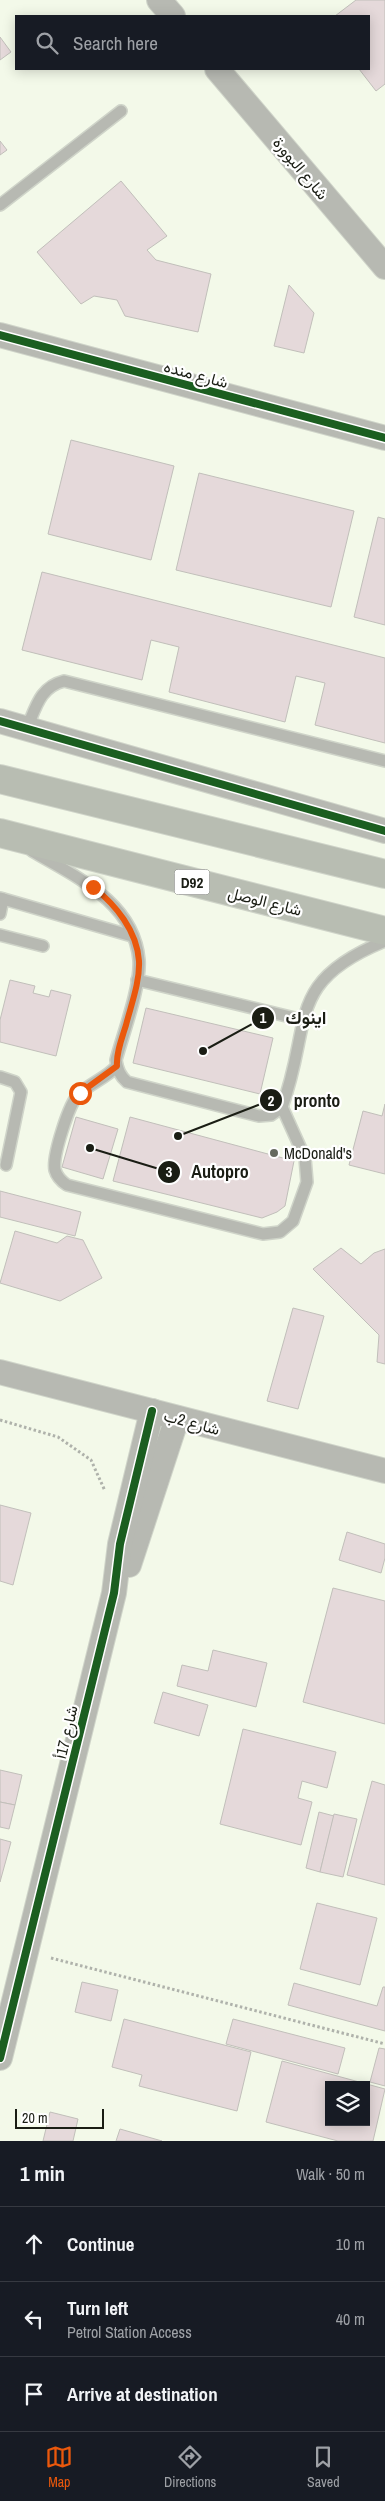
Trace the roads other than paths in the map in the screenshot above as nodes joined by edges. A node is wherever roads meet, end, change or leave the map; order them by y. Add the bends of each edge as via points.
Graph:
1 (159, 0) edge
2 (172, 15) edge
3 (218, 70) edge
4 (121, 111) dead end
5 (0, 205) edge
6 (385, 267) edge
7 (0, 336) edge
8 (385, 438) edge
9 (0, 721) edge
10 (27, 728) junction
11 (385, 762) edge
12 (0, 779) edge
13 (385, 830) edge
14 (1, 834) edge
15 (385, 874) edge
16 (2, 899) edge
17 (0, 914) edge
18 (385, 931) edge
19 (0, 935) edge
20 (132, 936) junction
21 (385, 941) edge
22 (43, 946) dead end
23 (137, 980) junction
24 (303, 1020) junction
25 (117, 1066) junction
26 (0, 1077) edge
27 (282, 1107) junction
28 (6, 1165) dead end
29 (0, 1372) edge
30 (152, 1411) junction
31 (177, 1418) junction
32 (385, 1471) edge
33 (114, 1593) junction
34 (0, 2058) edge

1 - 2 street
3 - 6 street, شارع البوورة
4 - 5 lane
7 - 8 street, شارع منده
9 - 10 street
10 - 11 lane via 44,690 64,681
10 - 13 street
12 - 15 main road
14 - 18 main road, شارع الوصل / D92
14 - 20 lane via 99,892 116,908
16 - 17 lane
16 - 20 lane
19 - 22 lane
20 - 23 lane via 139,961
21 - 24 lane via 347,959 331,971 310,1001
23 - 24 lane
23 - 25 lane
24 - 27 lane
25 - 27 lane via 127,1082 260,1116 271,1115
25 - 27 lane via 80,1093 69,1109 55,1164 58,1176 67,1185 263,1234 280,1232 293,1222 307,1182 305,1158
26 - 28 lane via 15,1082 21,1092
29 - 30 street, شارع 2ب
30 - 31 street, شارع 2ب
30 - 33 street, شارع 17أ via 119,1552
31 - 32 street, شارع 2ب
31 - 33 street, شارع 17أ via 135,1548
33 - 34 street, شارع 17أ

